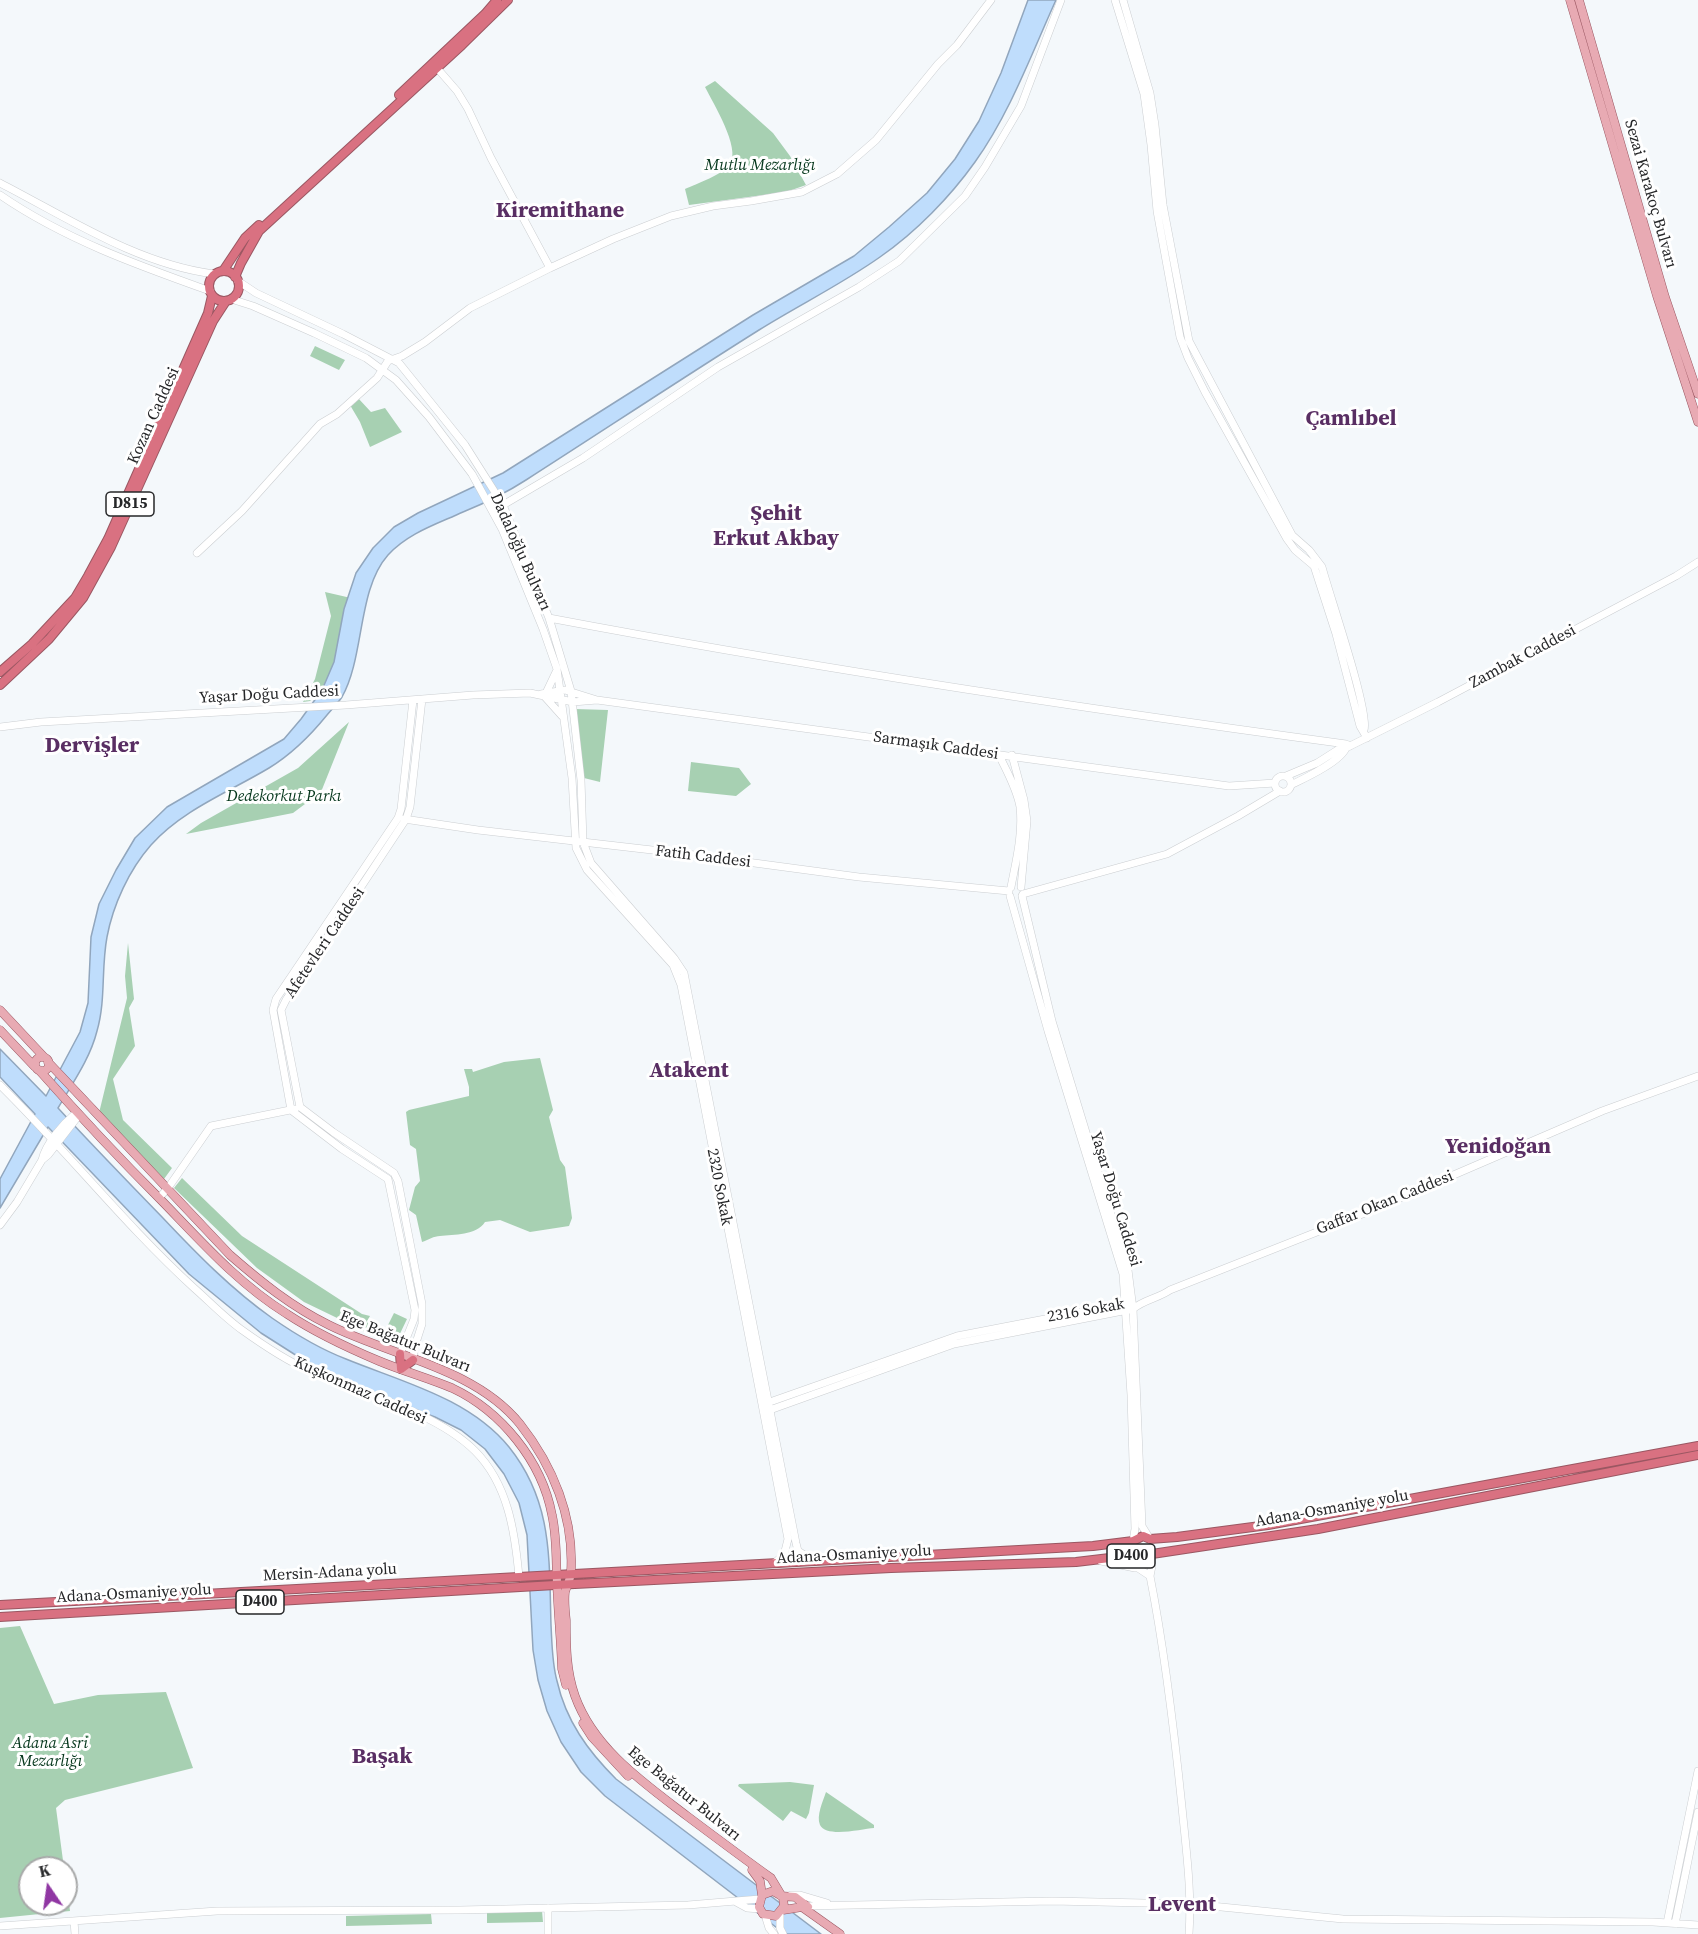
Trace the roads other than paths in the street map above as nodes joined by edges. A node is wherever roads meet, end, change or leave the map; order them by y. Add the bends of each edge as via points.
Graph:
1 (497, 0) edge
2 (508, 0) edge
3 (991, 0) edge
4 (1061, 0) edge
5 (1115, 0) edge
6 (1123, 0) edge
7 (1570, 0) edge
8 (1579, 0) edge
9 (437, 68) junction
10 (0, 183) edge
11 (0, 195) edge
12 (550, 268) junction
13 (219, 273) junction
14 (236, 279) junction
15 (211, 294) junction
16 (229, 300) junction
17 (398, 359) junction
18 (381, 369) junction
19 (388, 374) junction
20 (377, 378) junction
21 (1698, 394) edge
22 (1698, 422) edge
23 (501, 503) junction
24 (196, 554) dead end
25 (1698, 562) edge
26 (549, 618) junction
27 (557, 669) junction
28 (0, 672) edge
29 (0, 685) edge
30 (559, 691) junction
31 (571, 691) junction
32 (543, 694) junction
33 (422, 699) junction
34 (413, 700) junction
35 (560, 700) junction
36 (597, 700) junction
37 (573, 702) junction
38 (563, 717) junction
39 (0, 727) edge
40 (1365, 734) junction
41 (1348, 747) junction
42 (999, 755) junction
43 (1011, 756) junction
44 (1286, 776) junction
45 (1275, 783) junction
46 (1291, 785) junction
47 (1280, 791) junction
48 (398, 819) junction
49 (406, 819) junction
50 (579, 841) junction
51 (1010, 891) junction
52 (1022, 891) junction
53 (0, 1010) edge
54 (0, 1030) edge
55 (46, 1060) junction
56 (37, 1069) junction
57 (1698, 1076) edge
58 (0, 1085) edge
59 (87, 1104) junction
60 (300, 1107) junction
61 (291, 1110) junction
62 (75, 1116) junction
63 (54, 1139) junction
64 (168, 1188) junction
65 (159, 1197) junction
66 (0, 1225) edge
67 (1131, 1306) junction
68 (400, 1354) junction
69 (413, 1360) junction
70 (401, 1370) junction
71 (766, 1407) junction
72 (1698, 1446) edge
73 (1698, 1455) edge
74 (1150, 1539) junction
75 (1133, 1541) junction
76 (1151, 1555) junction
77 (1136, 1556) junction
78 (1098, 1560) junction
79 (814, 1561) junction
80 (774, 1563) junction
81 (1135, 1568) junction
82 (571, 1574) junction
83 (519, 1576) junction
84 (1150, 1576) junction
85 (556, 1580) junction
86 (568, 1584) junction
87 (0, 1605) edge
88 (0, 1617) edge
89 (1698, 1771) edge
90 (1698, 1812) edge
91 (783, 1895) junction
92 (761, 1897) junction
93 (736, 1902) junction
94 (1191, 1904) junction
95 (828, 1905) junction
96 (805, 1906) junction
97 (548, 1908) junction
98 (762, 1912) junction
99 (781, 1912) junction
100 (818, 1916) junction
101 (74, 1921) junction
102 (1671, 1923) junction
103 (1698, 1925) edge
104 (0, 1926) edge
105 (75, 1934) edge
106 (548, 1934) edge
107 (774, 1934) edge
108 (783, 1934) edge
109 (840, 1934) edge
110 (1189, 1934) edge

1 - 13 highway via 245,238
2 - 9 highway
3 - 12 main road via 876,140 837,174 793,194 671,216
4 - 23 main road via 1021,106 985,167 965,196 899,261 718,367 583,458
5 - 40 main road via 1144,94 1157,211 1180,337 1205,392 1287,539 1314,566
6 - 40 main road via 1150,93 1163,205 1189,341 1292,535 1322,567 1359,694
7 - 22 main road
8 - 21 main road, Sezai Karakoç Bulvarı via 1665,297
9 - 12 main road via 468,109
9 - 14 highway via 259,231
10 - 13 main road via 130,249 193,272
11 - 15 main road via 28,215 81,242
12 - 17 main road via 470,308
13 - 14 highway
13 - 15 highway via 209,282
14 - 16 highway via 238,291
14 - 17 main road, Dadaloğlu Bulvarı via 256,293
15 - 16 highway via 221,301
15 - 28 highway, Kozan Caddesi / D815 via 208,313 88,576 68,605
16 - 18 main road, Dadaloğlu Bulvarı via 253,306 314,333
16 - 29 highway, Kozan Caddesi / D815 via 213,321 111,547 83,598 49,639
17 - 18 main road via 388,361
17 - 19 main road via 394,372
17 - 23 main road, Dadaloğlu Bulvarı via 465,445
18 - 19 main road, Dadaloğlu Bulvarı
18 - 20 main road
19 - 20 main road
19 - 27 main road, Dadaloğlu Bulvarı via 429,417 490,504
20 - 24 main road via 320,424 242,511
23 - 26 main road, Dadaloğlu Bulvarı
25 - 40 main road, Zambak Caddesi via 1438,702
26 - 31 main road, Dadaloğlu Bulvarı
26 - 41 main road via 774,659
27 - 30 main road, Dadaloğlu Bulvarı
27 - 32 main road
30 - 31 main road
30 - 32 main road
30 - 35 main road, Dadaloğlu Bulvarı
31 - 36 main road
31 - 37 main road, Dadaloğlu Bulvarı
32 - 33 main road, Yaşar Doğu Caddesi
32 - 35 main road
32 - 38 main road
33 - 34 main road, Yaşar Doğu Caddesi
33 - 49 main road, Afetevleri Caddesi
34 - 39 main road, Yaşar Doğu Caddesi
34 - 48 main road, Afetevleri Caddesi
35 - 37 main road
35 - 38 main road, Dadaloğlu Bulvarı
36 - 37 main road
36 - 42 main road, Sarmaşık Caddesi
37 - 50 main road, Dadaloğlu Bulvarı via 581,780
38 - 50 main road, Dadaloğlu Bulvarı
40 - 41 main road, Zambak Caddesi
41 - 44 main road, Zambak Caddesi
41 - 46 main road, Zambak Caddesi via 1335,760
42 - 43 main road, Sarmaşık Caddesi
42 - 51 main road, Yaşar Doğu Caddesi via 1020,807
43 - 45 main road, Sarmaşık Caddesi via 1229,786
43 - 52 main road, Yaşar Doğu Caddesi via 1027,821
44 - 45 main road
44 - 46 main road
45 - 47 main road
46 - 47 main road
47 - 52 main road via 1167,854 1051,887
48 - 49 main road, Fatih Caddesi
48 - 61 main road, Afetevleri Caddesi via 276,999 273,1010
49 - 50 main road, Fatih Caddesi
49 - 60 main road, Afetevleri Caddesi via 281,1010
50 - 51 main road, Fatih Caddesi via 859,877
50 - 71 main road, 2320 Sokak via 591,863 684,974
51 - 52 main road via 1016,885
51 - 52 main road via 1016,899
51 - 67 main road, Yaşar Doğu Caddesi
52 - 67 main road, Yaşar Doğu Caddesi via 1055,1030 1128,1270
53 - 55 main road, Ege Bağatur Bulvarı
54 - 56 main road, Ege Bağatur Bulvarı
55 - 56 main road via 45,1070
55 - 59 main road, Ege Bağatur Bulvarı
56 - 62 main road, Ege Bağatur Bulvarı
57 - 67 main road, Gaffar Okan Caddesi via 1600,1112 1370,1211
58 - 63 main road, Kuşkonmaz Caddesi
59 - 62 main road via 77,1104
59 - 64 main road, Ege Bağatur Bulvarı
60 - 61 main road
60 - 69 main road via 389,1169 398,1181 422,1304 422,1324
61 - 64 main road via 211,1126
61 - 68 main road via 388,1179 415,1310
62 - 63 main road
62 - 65 main road, Ege Bağatur Bulvarı
63 - 66 main road
63 - 83 main road, Kuşkonmaz Caddesi via 173,1269 240,1329 306,1369 418,1414 475,1451 490,1470 511,1515
64 - 65 main road
64 - 68 main road, Ege Bağatur Bulvarı via 230,1255 278,1295 330,1326
65 - 70 main road, Ege Bağatur Bulvarı via 252,1290 330,1339
67 - 71 main road, 2316 Sokak via 954,1344
67 - 74 main road, Yaşar Doğu Caddesi via 1143,1526
67 - 75 main road, Yaşar Doğu Caddesi
68 - 69 main road, Ege Bağatur Bulvarı
68 - 70 highway
69 - 70 highway
69 - 82 main road, Ege Bağatur Bulvarı via 477,1387 519,1423 536,1447 563,1502
70 - 85 main road, Ege Bağatur Bulvarı via 474,1400 512,1433 542,1484 552,1514
71 - 79 main road, 2320 Sokak via 798,1551
71 - 80 main road, 2320 Sokak via 788,1539 784,1555
72 - 74 highway, Adana-Osmaniye yolu / D400 via 1268,1525
73 - 76 highway, Adana-Osmaniye yolu / D400 via 1318,1529
74 - 75 highway, Adana-Osmaniye yolu / D400 via 1143,1536
74 - 76 highway, Yaşar Doğu Caddesi via 1154,1548
75 - 77 highway, Yaşar Doğu Caddesi
75 - 79 highway, Adana-Osmaniye yolu / D400 via 993,1553
76 - 77 highway, Adana-Osmaniye yolu / D400
76 - 84 main road
77 - 78 highway, Adana-Osmaniye yolu / D400
77 - 81 main road via 1132,1560
78 - 81 main road
78 - 86 highway, Adana-Osmaniye yolu / D400
79 - 80 highway, Adana-Osmaniye yolu / D400
80 - 82 highway, Adana-Osmaniye yolu / D400
81 - 84 main road
82 - 85 highway, Adana-Osmaniye yolu / D400
82 - 86 main road, Ege Bağatur Bulvarı
83 - 85 highway, Adana-Osmaniye yolu / D400
83 - 87 highway, Mersin-Adana yolu / D400
84 - 94 main road via 1175,1741
85 - 86 highway, Adana-Osmaniye yolu / D400
85 - 88 highway, Adana-Osmaniye yolu / D400 via 521,1587
85 - 92 main road, Ege Bağatur Bulvarı via 562,1668 569,1694 592,1737 631,1779 756,1873
86 - 91 main road, Ege Bağatur Bulvarı via 568,1667 575,1696 588,1721 638,1779 771,1878
89 - 102 main road
90 - 102 main road
91 - 92 main road via 773,1891
91 - 95 main road via 800,1895
91 - 96 main road via 795,1897
91 - 99 main road
92 - 93 main road
92 - 98 main road
93 - 97 main road
93 - 98 main road
94 - 95 main road via 1044,1901
94 - 102 main road via 1343,1919
94 - 110 main road
95 - 96 main road
95 - 100 main road via 818,1910
96 - 99 main road
96 - 100 main road
97 - 101 main road via 217,1911
97 - 106 main road
98 - 99 main road via 772,1917
98 - 107 main road
99 - 108 main road
100 - 109 main road
101 - 104 main road
101 - 105 main road
102 - 103 main road

